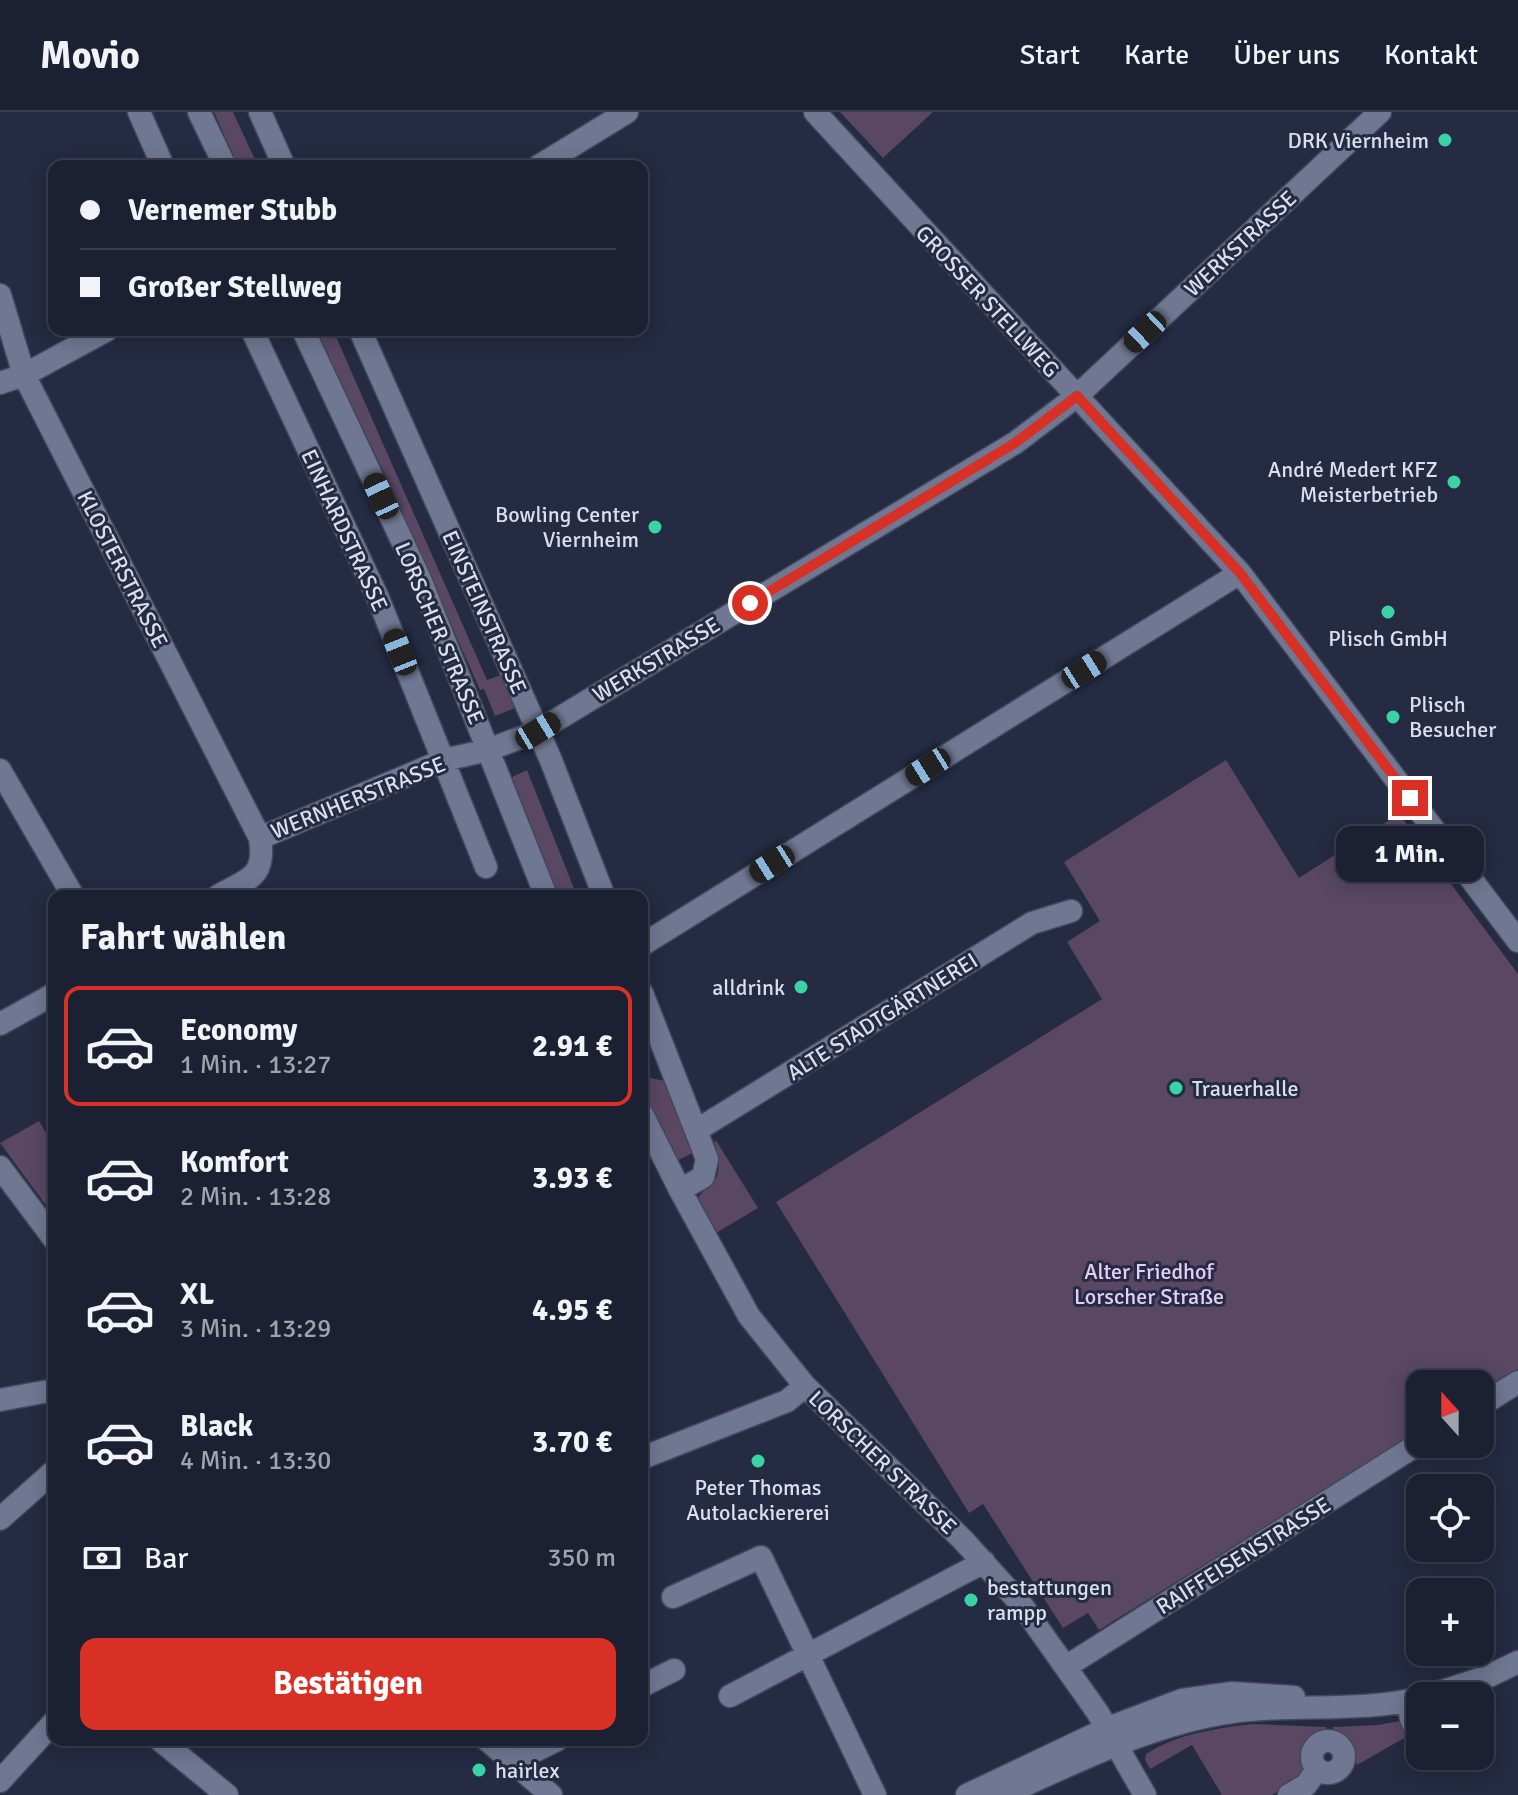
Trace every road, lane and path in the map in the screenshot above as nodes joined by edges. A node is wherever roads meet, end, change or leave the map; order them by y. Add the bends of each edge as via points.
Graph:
1 (139, 112) edge
2 (199, 112) edge
3 (260, 112) edge
4 (627, 112) edge
5 (815, 112) edge
6 (1380, 112) edge
7 (160, 160) edge
8 (222, 160) edge
9 (281, 160) edge
10 (549, 160) edge
11 (0, 295) edge
12 (96, 336) edge
13 (255, 336) edge
14 (306, 336) edge
15 (363, 336) edge
16 (24, 375) junction
17 (0, 383) edge
18 (1077, 396) junction
19 (1240, 573) junction
20 (538, 731) junction
21 (488, 750) junction
22 (444, 760) junction
23 (0, 770) edge
24 (260, 838) junction
25 (486, 867) dead end
26 (70, 890) edge
27 (228, 890) edge
28 (544, 890) edge
29 (602, 890) edge
30 (1071, 911) dead end
31 (648, 941) edge
32 (1518, 941) edge
33 (48, 997) edge
34 (648, 1008) edge
35 (0, 1024) edge
36 (648, 1126) edge
37 (697, 1130) junction
38 (0, 1167) edge
39 (680, 1190) junction
40 (48, 1231) edge
41 (1518, 1382) edge
42 (805, 1386) junction
43 (48, 1391) edge
44 (1494, 1397) edge
45 (0, 1400) edge
46 (1406, 1452) edge
47 (648, 1456) edge
48 (48, 1476) edge
49 (0, 1519) edge
50 (984, 1562) junction
51 (673, 1597) dead end
52 (807, 1655) junction
53 (1518, 1662) edge
54 (1067, 1666) junction
55 (674, 1670) dead end
56 (1470, 1682) edge
57 (648, 1683) edge
58 (730, 1696) dead end
59 (1406, 1700) edge
60 (48, 1728) edge
61 (1113, 1737) junction
62 (167, 1746) edge
63 (494, 1746) edge
64 (527, 1746) edge
65 (542, 1746) edge
66 (508, 1759) junction
67 (1317, 1770) dead end
68 (1, 1777) edge
69 (227, 1795) edge
70 (551, 1795) edge
71 (875, 1795) edge
72 (967, 1795) edge
73 (1003, 1795) edge
74 (1034, 1795) edge
75 (1145, 1795) edge
76 (1289, 1795) edge

1 - 7 street
2 - 8 street
3 - 9 street
4 - 10 street
5 - 18 street, GROSSER STELLWEG
6 - 18 street, WERKSTRASSE
11 - 16 street, KLOSTERSTRASSE
12 - 16 street
13 - 22 street, EINHARDSTRASSE via 378,598
14 - 21 street, LORSCHER STRASSE via 420,579
15 - 20 street, EINSTEINSTRASSE
16 - 17 street
16 - 24 street, KLOSTERSTRASSE
18 - 19 street, GROSSER STELLWEG
18 - 20 street, WERKSTRASSE via 1015,443
19 - 31 street
19 - 32 street, GROSSER STELLWEG
20 - 21 street, WERKSTRASSE
20 - 29 street, EINSTEINSTRASSE
21 - 22 street, WERNHERSTRASSE
21 - 28 street, LORSCHER STRASSE
22 - 24 street, WERNHERSTRASSE
22 - 25 street, EINHARDSTRASSE
23 - 26 street
24 - 27 street, WERNHERSTRASSE via 262,863
30 - 37 street, ALTE STADTGÄRTNEREI via 1032,923
33 - 35 street
34 - 37 street
36 - 39 street, LORSCHER STRASSE
37 - 39 street via 707,1159 703,1177
38 - 40 street
39 - 42 street, LORSCHER STRASSE via 749,1316
41 - 44 street
42 - 47 street via 787,1401
42 - 50 street, LORSCHER STRASSE
43 - 45 street
46 - 54 street, RAIFFEISENSTRASSE
48 - 49 street
50 - 52 street
50 - 54 street, LORSCHER STRASSE
51 - 52 street via 761,1557
52 - 58 street
52 - 71 street
53 - 56 street
54 - 61 street, LORSCHER STRASSE
55 - 57 street
59 - 61 street via 1231,1712
60 - 68 street
61 - 72 street
61 - 73 street
61 - 74 street via 1091,1769
61 - 75 street, LORSCHER STRASSE
62 - 69 street
63 - 66 street
64 - 66 street
65 - 66 street
66 - 70 street
67 - 76 street

